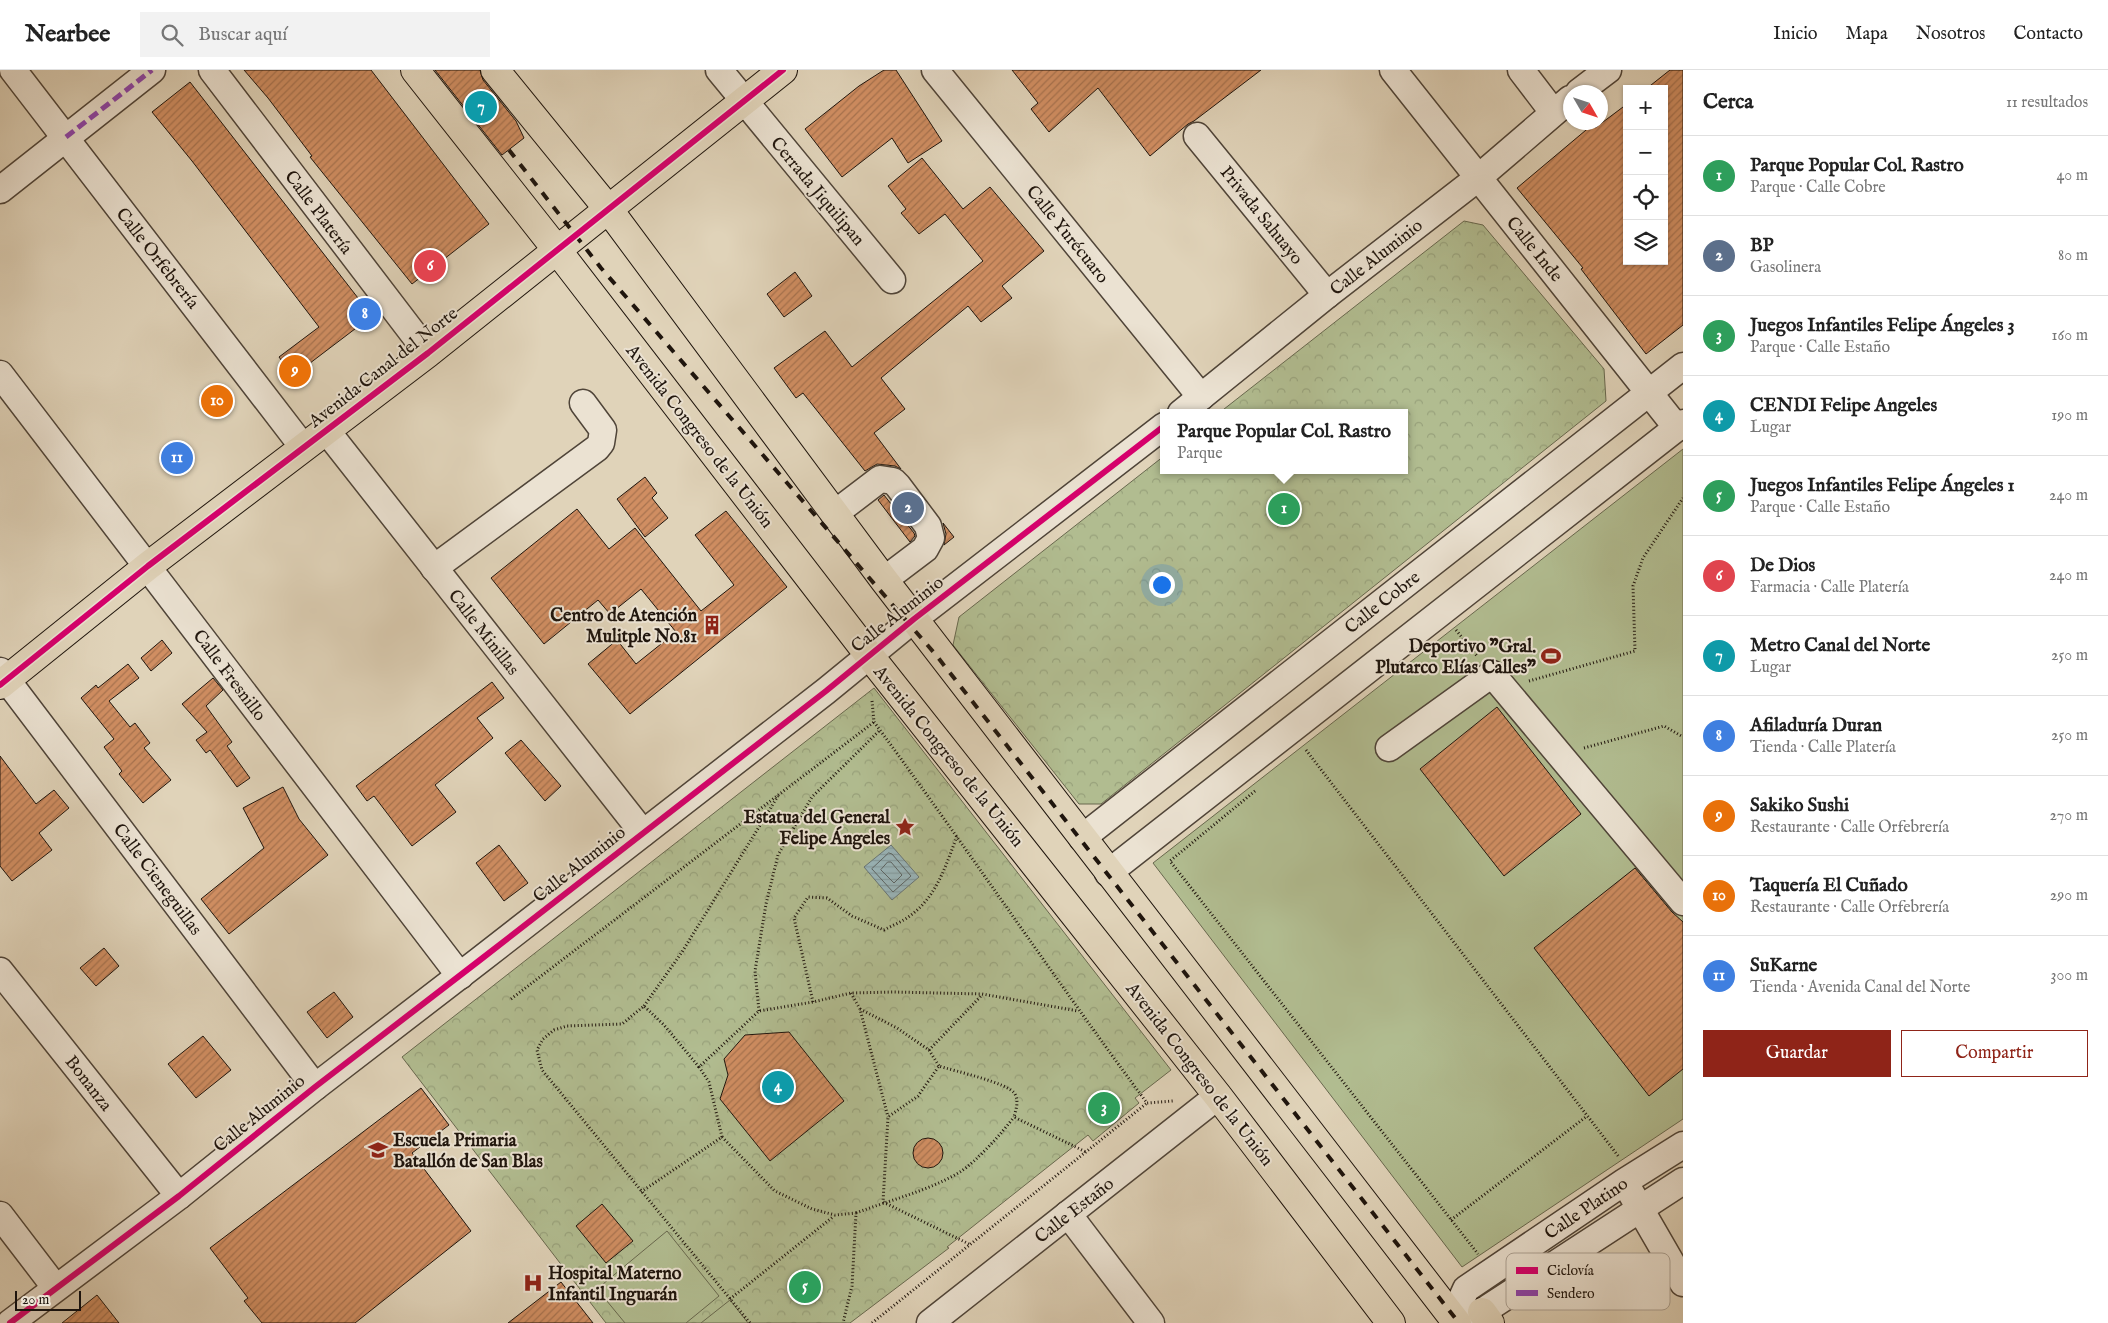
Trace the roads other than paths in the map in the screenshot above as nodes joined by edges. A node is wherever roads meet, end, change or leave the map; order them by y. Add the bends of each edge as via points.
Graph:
1 (13, 70) edge
2 (152, 70) edge
3 (212, 70) edge
4 (415, 70) edge
5 (495, 70) edge
6 (719, 70) edge
7 (783, 70) edge
8 (935, 70) edge
9 (1392, 70) edge
10 (1521, 70) edge
11 (1608, 70) edge
12 (1588, 85) edge
13 (743, 101) junction
14 (1562, 106) edge
15 (1197, 136) dead end
16 (66, 138) junction
17 (1478, 178) junction
18 (0, 190) edge
19 (609, 210) junction
20 (557, 250) junction
21 (892, 280) dead end
22 (1327, 295) junction
23 (428, 352) junction
24 (1683, 366) edge
25 (0, 374) edge
26 (1650, 393) junction
27 (583, 403) dead end
28 (1191, 405) edge
29 (1680, 426) edge
30 (1160, 429) edge
31 (326, 430) junction
32 (303, 447) junction
33 (834, 514) junction
34 (148, 566) junction
35 (434, 568) junction
36 (884, 580) junction
37 (914, 619) junction
38 (869, 655) junction
39 (2, 678) edge
40 (1389, 748) dead end
41 (643, 833) junction
42 (1082, 838) junction
43 (1108, 872) junction
44 (1683, 902) edge
45 (0, 971) edge
46 (460, 976) junction
47 (315, 1087) junction
48 (1218, 1096) junction
49 (1683, 1145) edge
50 (1623, 1171) junction
51 (1683, 1181) edge
52 (178, 1196) junction
53 (1639, 1208) junction
54 (1068, 1214) junction
55 (0, 1215) edge
56 (1514, 1253) edge
57 (1569, 1253) edge
58 (1665, 1253) edge
59 (1506, 1259) edge
60 (1670, 1261) edge
61 (1683, 1283) edge
62 (55, 1287) junction
63 (1506, 1293) edge
64 (1464, 1320) edge
65 (934, 1322) edge
66 (10, 1323) edge
67 (1151, 1323) edge
68 (1391, 1323) edge

1 - 16 street, Calle Orfebrería
2 - 16 street
3 - 23 street, Calle Platería
4 - 20 main road, Avenida Congreso de la Unión
5 - 19 main road
6 - 13 street, Cerrada Jiquilipan
7 - 13 main road, Avenida Canal del Norte
8 - 28 street, Calle Yurécuaro
9 - 17 street, Calle Inde
10 - 14 street
11 - 12 street
13 - 19 main road, Avenida Canal del Norte
13 - 21 street, Cerrada Jiquilipan
14 - 17 street, Calle Aluminio
15 - 22 street, Privada Sahuayo
16 - 18 street
16 - 32 street, Calle Orfebrería
17 - 22 street, Calle Aluminio
17 - 26 street, Calle Inde
19 - 20 main road, Avenida Canal del Norte
19 - 33 main road
20 - 23 main road, Avenida Canal del Norte
20 - 38 main road, Avenida Congreso de la Unión
22 - 28 street, Calle Aluminio
23 - 31 main road, Avenida Canal del Norte
24 - 26 street, Calle Cobre
25 - 34 street, Calle Fresnillo
26 - 29 street, Calle Inde
26 - 42 street, Calle Cobre
27 - 35 street via 603,430 597,448
29 - 43 street
30 - 37 street, Calle Aluminio
31 - 32 main road, Avenida Canal del Norte
31 - 35 street, Calle Minillas
32 - 34 main road, Avenida Canal del Norte
33 - 36 main road
33 - 36 street via 880,479 893,481 898,486 928,526 931,538 925,549
34 - 39 main road, Avenida Canal del Norte
34 - 46 street, Calle Fresnillo
35 - 41 street, Calle Minillas
36 - 37 main road
37 - 38 street, Calle Aluminio
37 - 42 main road
38 - 41 street, Calle Aluminio
38 - 48 main road, Avenida Congreso de la Unión
39 - 47 street, Calle Cieneguillas
40 - 44 street via 1492,674
41 - 46 street, Calle Aluminio
42 - 43 main road
43 - 64 main road
45 - 52 street, Bonanza
46 - 47 street, Calle Aluminio
47 - 52 street, Calle Aluminio
48 - 54 street, Calle Estaño
48 - 68 main road, Avenida Congreso de la Unión
49 - 50 street, Calle Platino
50 - 53 street
50 - 56 street, Calle Platino
51 - 53 street, Calle Platino
52 - 62 street, Calle Aluminio
53 - 57 street, Calle Platino
53 - 58 street
54 - 65 street, Calle Estaño
54 - 67 street
55 - 62 street
59 - 64 street, Calle Platino via 1466,1289
60 - 61 street
62 - 66 street, Calle Aluminio
63 - 64 street, Calle Platino

